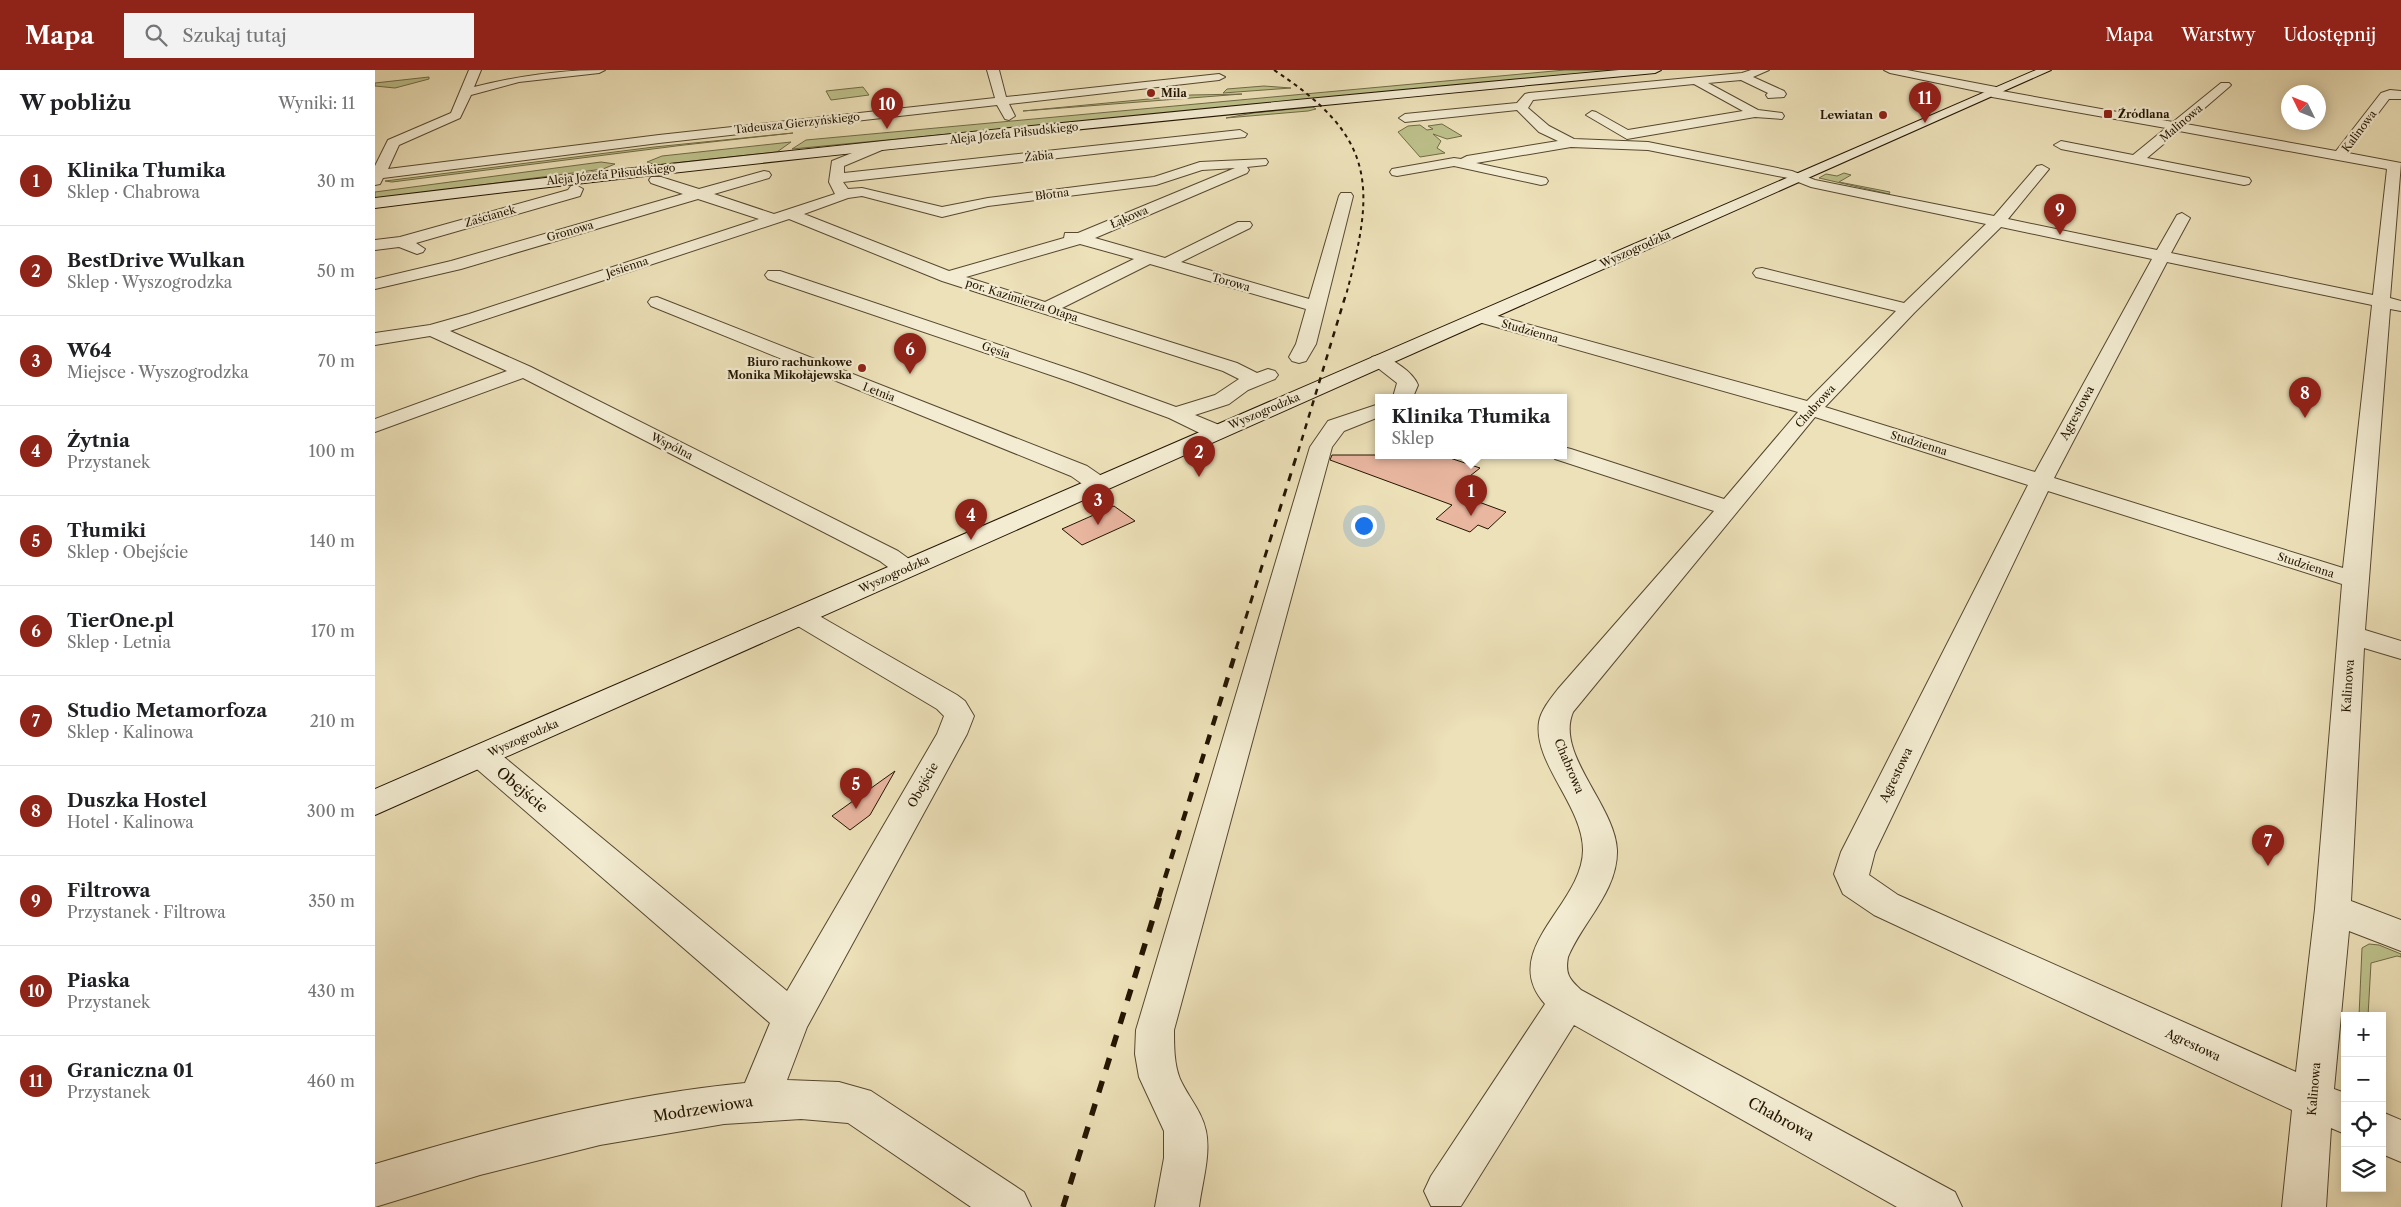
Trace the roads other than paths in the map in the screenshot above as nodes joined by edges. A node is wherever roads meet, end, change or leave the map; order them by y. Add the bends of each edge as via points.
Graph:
1 (475, 70) edge
2 (503, 70) edge
3 (527, 70) edge
4 (599, 70) edge
5 (993, 70) edge
6 (1536, 70) edge
7 (1655, 70) edge
8 (1763, 70) edge
9 (1890, 70) edge
10 (2045, 70) edge
11 (1609, 74) junction
12 (1743, 76) junction
13 (1219, 77) dead end
14 (1696, 80) junction
15 (2225, 85) dead end
16 (1634, 87) junction
17 (467, 92) junction
18 (1994, 92) junction
19 (2401, 95) edge
20 (1772, 96) dead end
21 (1001, 100) junction
22 (1522, 106) junction
23 (1755, 112) junction
24 (1059, 114) dead end
25 (1592, 115) dead end
26 (1778, 116) dead end
27 (1405, 118) dead end
28 (993, 120) dead end
29 (2177, 126) junction
30 (819, 135) dead end
31 (1626, 139) junction
32 (743, 142) junction
33 (1571, 143) junction
34 (2061, 145) dead end
35 (877, 146) junction
36 (713, 147) dead end
37 (667, 154) dead end
38 (795, 155) junction
39 (2340, 156) junction
40 (599, 159) junction
41 (2136, 160) junction
42 (1261, 162) junction
43 (1453, 162) junction
44 (2398, 166) edge
45 (2042, 169) dead end
46 (837, 171) junction
47 (1397, 172) dead end
48 (654, 174) junction
49 (764, 175) dead end
50 (1800, 177) junction
51 (376, 180) edge
52 (2244, 181) dead end
53 (1541, 182) dead end
54 (488, 188) junction
55 (576, 188) dead end
56 (698, 194) junction
57 (844, 194) junction
58 (1346, 196) dead end
59 (375, 203) edge
60 (783, 216) junction
61 (2183, 218) dead end
62 (1997, 222) junction
63 (1244, 225) dead end
64 (1050, 230) dead end
65 (1078, 239) junction
66 (401, 242) junction
67 (375, 245) edge
68 (2161, 256) junction
69 (1147, 259) junction
70 (1165, 264) junction
71 (455, 265) junction
72 (1762, 273) dead end
73 (774, 274) dead end
74 (948, 277) junction
75 (375, 284) edge
76 (657, 302) dead end
77 (2392, 304) edge
78 (1315, 306) junction
79 (1047, 308) junction
80 (1907, 309) junction
81 (1481, 317) junction
82 (432, 330) junction
83 (375, 339) edge
84 (1299, 357) dead end
85 (1379, 361) junction
86 (524, 371) junction
87 (1404, 394) edge
88 (1222, 400) junction
89 (1811, 410) junction
90 (1375, 411) edge
91 (1176, 414) junction
92 (1249, 418) junction
93 (375, 426) edge
94 (1216, 432) junction
95 (1567, 455) edge
96 (2041, 481) junction
97 (1098, 484) junction
98 (1728, 508) junction
99 (907, 568) junction
100 (2355, 580) junction
101 (800, 616) junction
102 (2351, 635) junction
103 (2401, 650) edge
104 (482, 756) junction
105 (375, 803) edge
106 (2333, 909) junction
107 (2401, 936) edge
108 (1569, 1002) junction
109 (792, 1018) junction
110 (759, 1100) junction
111 (2329, 1107) edge
112 (2386, 1134) edge
113 (2401, 1141) edge
114 (375, 1186) edge
115 (1446, 1191) dead end
116 (1009, 1207) edge
117 (1177, 1207) edge
118 (1940, 1207) edge
119 (2304, 1207) edge

1 - 17 street
2 - 3 street
4 - 17 street via 519,79
5 - 21 street
6 - 24 street, Aleja Józefa Piłsudskiego
7 - 11 street, Aleja Józefa Piłsudskiego
8 - 12 street
9 - 18 street
10 - 18 street, Wyszogrodzka
11 - 16 street
11 - 35 street, Aleja Józefa Piłsudskiego
12 - 14 street
12 - 20 street via 1780,94
13 - 21 street, Tadeusza Gierzyńskiego
14 - 16 street
14 - 23 street
15 - 29 street, Malinowa
16 - 22 street via 1529,97
17 - 51 street via 455,116 393,143
18 - 29 street
18 - 50 street, Wyszogrodzka
19 - 39 street, Kalinowa via 2385,96
21 - 28 street, Aleja Józefa Piłsudskiego via 1015,118
21 - 51 street, Tadeusza Gierzyńskiego via 659,138
22 - 27 street
22 - 33 street via 1525,113 1544,129
23 - 26 street
23 - 31 street
25 - 31 street
29 - 39 street
29 - 41 street, Malinowa
30 - 32 street, Aleja Józefa Piłsudskiego
31 - 33 street
31 - 50 street
32 - 36 street
32 - 40 street, Aleja Józefa Piłsudskiego
33 - 43 street
34 - 41 street
35 - 38 street, Aleja Józefa Piłsudskiego
35 - 46 street
37 - 48 street via 650,157 639,164
38 - 46 street via 818,157
38 - 48 street, Aleja Józefa Piłsudskiego
39 - 44 street
40 - 51 street, Aleja Józefa Piłsudskiego
40 - 54 street via 624,162 616,168
41 - 52 street
42 - 46 street, Żabia via 1262,158 1236,131
42 - 57 street, Błotna via 1200,166 1156,181 988,202 942,212 861,192
42 - 65 street, Łąkowa
43 - 47 street
43 - 53 street
44 - 77 street, Kalinowa
45 - 62 street, Chabrowa
46 - 57 street via 838,187
48 - 54 street, Aleja Józefa Piłsudskiego
48 - 56 street, por. Kazimierza Otapa
49 - 56 street, Gronowa
50 - 62 street via 1811,183
50 - 81 street, Wyszogrodzka
54 - 59 street, Aleja Józefa Piłsudskiego
55 - 66 street, Zaścianek via 575,193
56 - 60 street, por. Kazimierza Otapa
56 - 71 street, Gronowa
57 - 60 street, Jesienna
58 - 78 street
60 - 74 street, por. Kazimierza Otapa
60 - 82 street, Jesienna
61 - 68 street, Agrestowa
62 - 68 street
62 - 80 street, Chabrowa
63 - 70 street
64 - 65 street, Torowa
65 - 69 street, Torowa
65 - 74 street, Łąkowa
66 - 67 street, Zaścianek
66 - 71 street, Zaścianek
68 - 77 street
68 - 96 street, Agrestowa
69 - 70 street, Torowa
69 - 79 street
70 - 78 street, Torowa
71 - 75 street, Gronowa
72 - 80 street
73 - 91 street, Gęsia
74 - 79 street, por. Kazimierza Otapa
76 - 97 street, Letnia via 1079,470
77 - 100 street, Kalinowa
78 - 84 street via 1306,344
79 - 88 street, por. Kazimierza Otapa via 1262,377
80 - 89 street, Chabrowa
81 - 85 street, Wyszogrodzka
81 - 89 street, Studzienna
82 - 83 street, Jesienna
82 - 86 street, Wspólna
85 - 87 street via 1406,380 1408,385
85 - 92 street, Wyszogrodzka
86 - 93 street
86 - 99 street, Wspólna
88 - 91 street
88 - 92 street
89 - 96 street, Studzienna
89 - 98 street, Chabrowa
90 - 117 street via 1344,421 1321,447 1155,1030 1154,1058 1159,1077 1185,1131
91 - 94 street, Gęsia
92 - 94 street, Wyszogrodzka
94 - 97 street, Wyszogrodzka
95 - 98 street
96 - 100 street, Studzienna
96 - 111 street, Agrestowa via 1858,852 1851,874 1855,884 1886,905
97 - 99 street, Wyszogrodzka
98 - 108 street, Chabrowa via 1568,696 1554,724 1559,750 1595,823 1601,848 1595,880 1554,946 1547,967 1549,979
99 - 101 street, Wyszogrodzka
100 - 102 street, Kalinowa
101 - 104 street, Wyszogrodzka
101 - 109 street, Obejście via 947,702 959,716 952,734
102 - 103 street
102 - 106 street, Kalinowa
104 - 105 street, Wyszogrodzka
104 - 109 street, Obejście
106 - 107 street
106 - 111 street, Kalinowa
108 - 115 street
108 - 118 street, Chabrowa
109 - 110 street, Obejście
110 - 114 street, Modrzewiowa via 577,1130 494,1150
110 - 116 street, Modrzewiowa via 857,1105
111 - 119 street, Kalinowa
112 - 113 street

